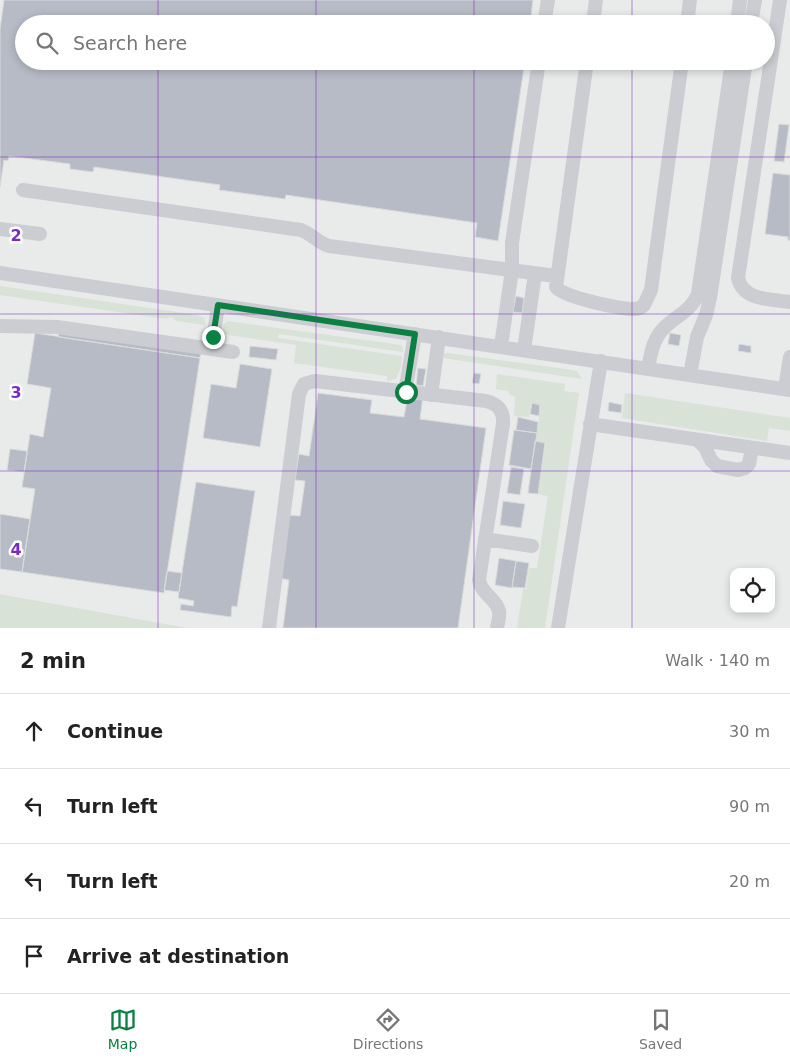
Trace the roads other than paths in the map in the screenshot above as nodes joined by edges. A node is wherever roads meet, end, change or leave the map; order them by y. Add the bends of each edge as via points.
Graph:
1 (548, 0) edge
2 (596, 0) edge
3 (690, 0) edge
4 (740, 0) edge
5 (755, 0) edge
6 (780, 0) edge
7 (546, 15) edge
8 (594, 15) edge
9 (688, 15) edge
10 (738, 15) edge
11 (752, 15) edge
12 (775, 33) edge
13 (537, 70) edge
14 (587, 70) edge
15 (681, 70) edge
16 (731, 70) edge
17 (745, 70) edge
18 (769, 70) edge
19 (23, 190) dead end
20 (0, 229) edge
21 (40, 234) dead end
22 (512, 270) junction
23 (0, 273) edge
24 (535, 274) junction
25 (556, 276) junction
26 (790, 302) edge
27 (218, 305) junction
28 (0, 326) edge
29 (415, 334) junction
30 (439, 337) junction
31 (501, 346) junction
32 (212, 349) junction
33 (524, 350) junction
34 (232, 352) dead end
35 (790, 357) edge
36 (600, 361) junction
37 (648, 368) junction
38 (690, 375) junction
39 (787, 390) edge
40 (406, 392) junction
41 (431, 394) junction
42 (590, 424) junction
43 (697, 440) junction
44 (752, 448) junction
45 (790, 453) edge
46 (485, 538) junction
47 (532, 546) dead end
48 (269, 628) edge
49 (497, 628) edge
50 (558, 628) edge

1 - 7 street
2 - 8 street
3 - 9 street
4 - 10 street
5 - 11 street
6 - 12 street
13 - 22 street via 512,243
14 - 25 street
15 - 25 street via 647,301 635,309 589,302 560,292 556,287
16 - 37 street via 698,294 689,308 660,332 652,348
17 - 38 street via 710,298 697,337
18 - 26 street via 738,278 749,294
19 - 22 street via 301,230 329,246
20 - 21 street
22 - 24 street
22 - 31 street
23 - 27 street
24 - 25 street
24 - 33 street
27 - 29 street
27 - 32 street
28 - 32 street via 57,327
29 - 30 street
29 - 40 street
30 - 31 street
30 - 41 street
31 - 33 street
32 - 34 street
33 - 36 street
35 - 39 street
36 - 37 street
36 - 42 street
37 - 38 street
38 - 39 street
40 - 41 street
40 - 48 street via 315,381 302,387
41 - 46 street via 486,400 502,413
42 - 43 street
42 - 50 street
43 - 44 street
43 - 44 street via 717,466 738,470 748,464
44 - 45 street
46 - 47 street
46 - 49 street via 480,584 498,608

